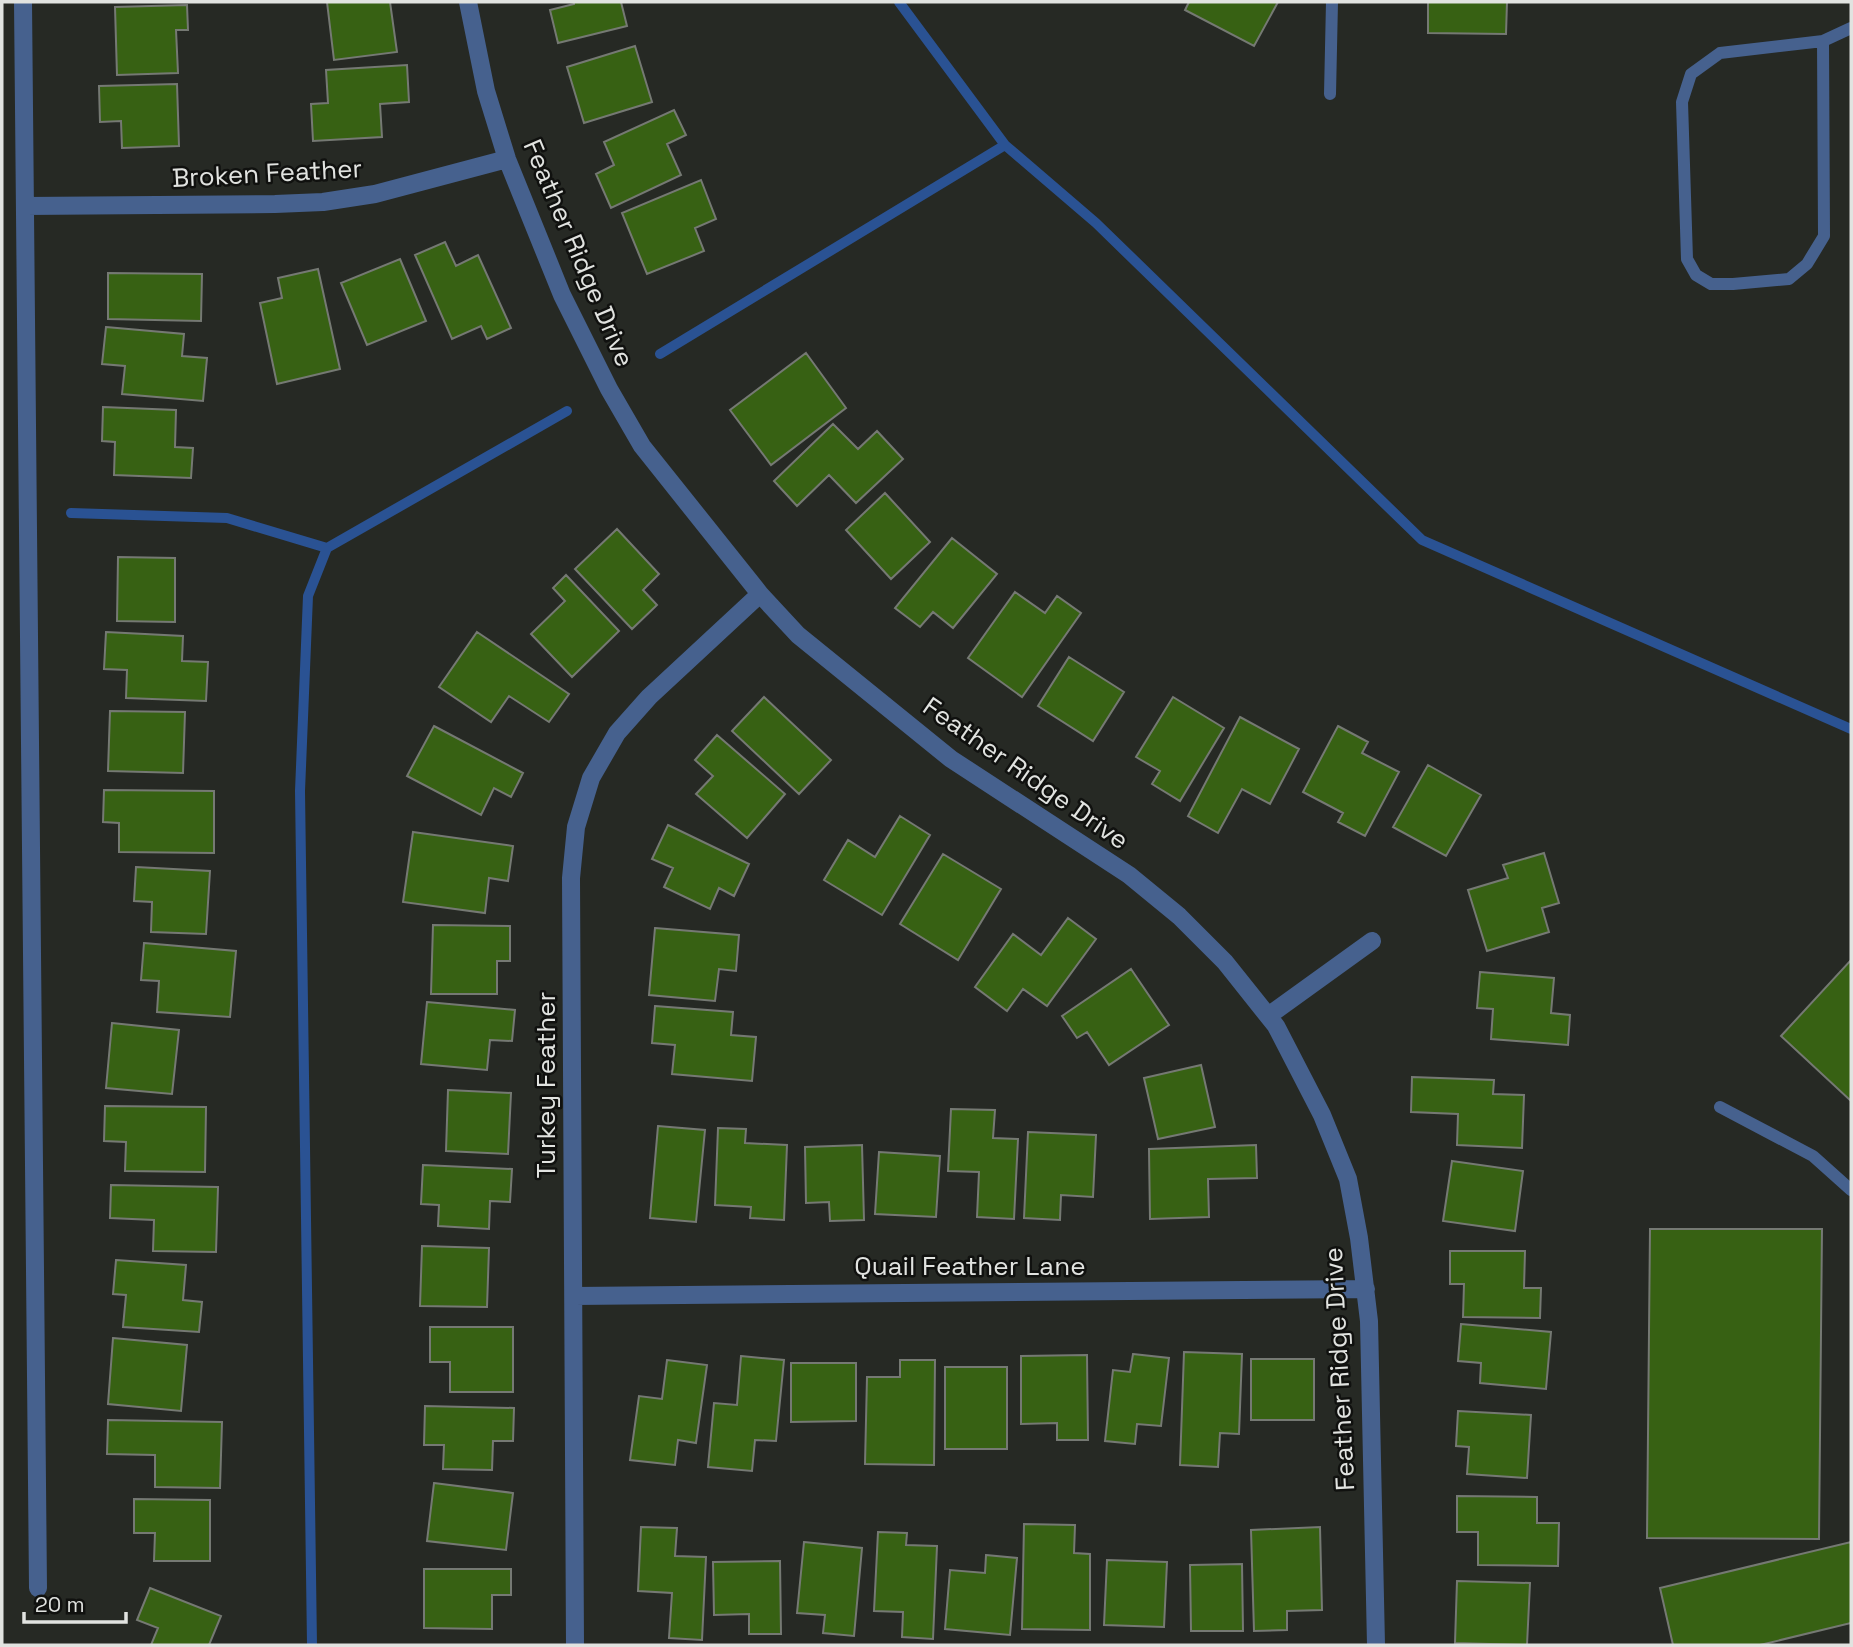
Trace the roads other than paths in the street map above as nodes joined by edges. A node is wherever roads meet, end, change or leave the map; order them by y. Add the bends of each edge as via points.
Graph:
1 (23, 2) edge
2 (468, 2) edge
3 (1332, 2) edge
4 (1851, 28) edge
5 (1823, 41) junction
6 (1329, 94) dead end
7 (507, 159) junction
8 (25, 206) junction
9 (760, 594) junction
10 (1372, 941) dead end
11 (1268, 1016) junction
12 (1720, 1107) dead end
13 (1851, 1189) edge
14 (1366, 1289) junction
15 (574, 1296) junction
16 (38, 1588) dead end
17 (575, 1645) edge
18 (1376, 1645) edge

1 - 8 street
2 - 7 street, Feather Ridge Drive via 486,91
3 - 6 lane
4 - 5 lane
5 - 5 lane via 1720,53 1691,74 1682,102 1687,259 1696,275 1711,284 1789,279 1807,264 1824,236
7 - 8 street, Broken Feather via 375,194 323,202
7 - 9 street, Feather Ridge Drive via 562,295 642,446
8 - 16 street
9 - 11 street, Feather Ridge Drive via 798,635 951,759 1129,875 1179,916 1226,962
9 - 15 street, Turkey Feather via 649,697 617,733 591,778 576,827 571,878
10 - 11 street
11 - 14 street, Feather Ridge Drive via 1322,1115 1348,1179
12 - 13 lane via 1812,1156
14 - 15 street, Quail Feather Lane
14 - 18 street, Feather Ridge Drive
15 - 17 street, Turkey Feather

